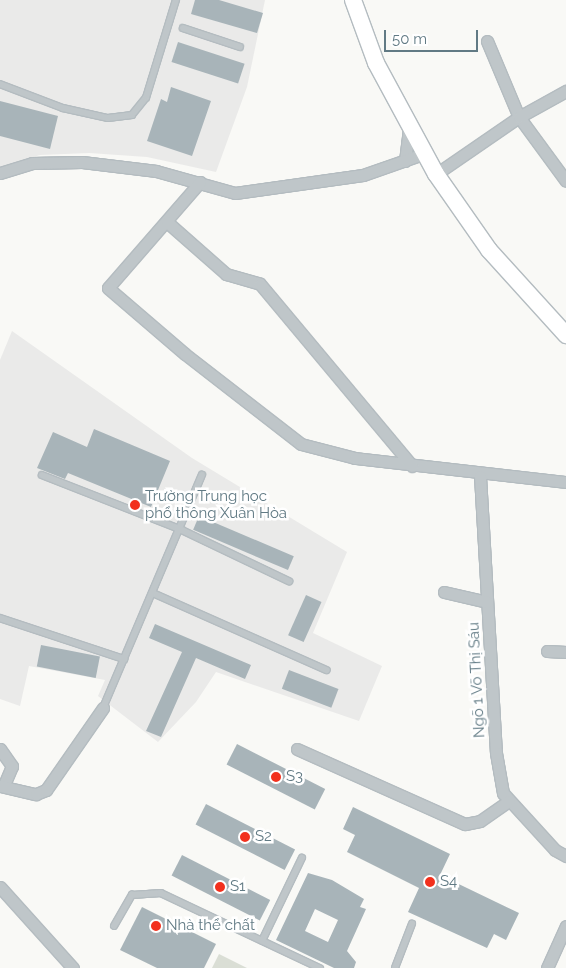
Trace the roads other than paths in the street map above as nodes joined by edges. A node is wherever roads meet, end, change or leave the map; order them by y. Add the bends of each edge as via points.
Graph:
1 (176, 0) edge
2 (353, 0) edge
3 (183, 28) dead end
4 (487, 41) dead end
5 (240, 47) dead end
6 (0, 84) edge
7 (566, 91) edge
8 (519, 117) junction
9 (410, 130) junction
10 (423, 154) junction
11 (406, 160) junction
12 (0, 173) edge
13 (436, 174) junction
14 (566, 181) edge
15 (200, 182) junction
16 (167, 222) junction
17 (566, 335) edge
18 (412, 466) junction
19 (42, 475) dead end
20 (202, 475) dead end
21 (480, 476) junction
22 (566, 482) edge
23 (182, 530) junction
24 (289, 581) dead end
25 (444, 592) dead end
26 (153, 593) junction
27 (487, 602) junction
28 (0, 618) edge
29 (547, 652) dead end
30 (566, 652) edge
31 (124, 659) junction
32 (327, 670) dead end
33 (103, 708) joint
34 (0, 749) edge
35 (297, 749) dead end
36 (2, 785) edge
37 (509, 801) junction
38 (566, 856) edge
39 (302, 858) dead end
40 (0, 887) edge
41 (412, 924) dead end
42 (114, 926) dead end
43 (566, 926) edge
44 (262, 941) junction
45 (73, 968) edge
46 (320, 968) edge
47 (395, 968) edge
48 (548, 968) edge

1 - 6 lane via 146,98 132,115 108,118 63,108
2 - 9 street via 376,63
3 - 5 lane
4 - 8 street
7 - 8 street
8 - 13 street
8 - 14 street
9 - 10 street
9 - 11 street
10 - 11 street
10 - 13 street
11 - 15 street via 363,176 300,187 235,193
12 - 15 street via 32,163 82,162
13 - 17 street via 490,250
15 - 16 street
16 - 18 street via 226,274 260,284
16 - 18 street via 108,288 301,444
18 - 21 street
19 - 23 lane
20 - 23 lane
21 - 22 street
21 - 27 street, Ngõ 1 Võ Thị Sáu
23 - 24 lane
23 - 26 lane
25 - 27 street
26 - 31 lane
26 - 32 lane
27 - 37 street, Ngõ 1 Võ Thị Sáu via 496,754
28 - 31 lane
29 - 30 street
31 - 33 lane
33 - 36 street via 46,790 36,794
34 - 36 street via 12,766
35 - 37 street via 465,824 480,821
37 - 38 street
39 - 44 lane
40 - 45 street
41 - 47 lane
42 - 44 lane via 132,895 149,891
43 - 48 street
44 - 46 lane

